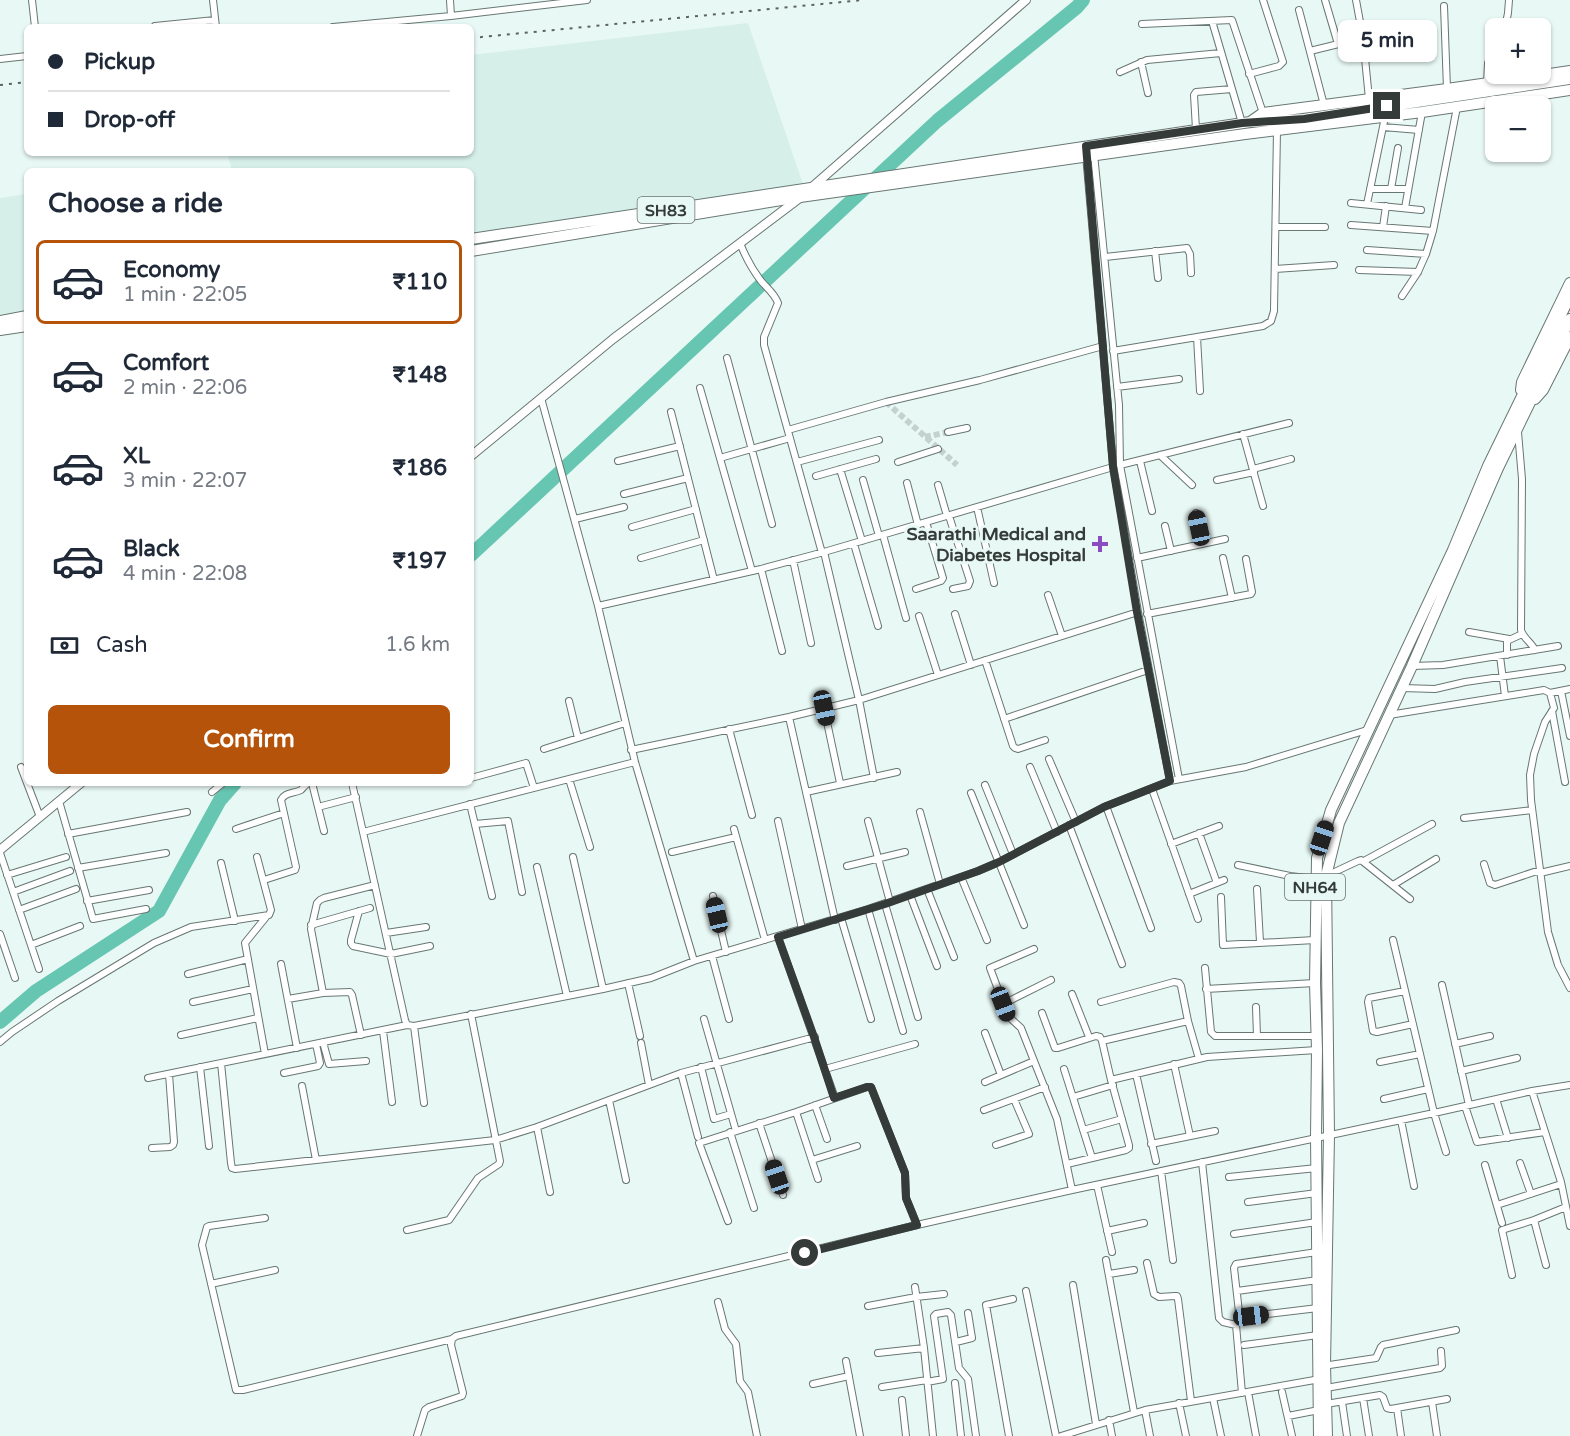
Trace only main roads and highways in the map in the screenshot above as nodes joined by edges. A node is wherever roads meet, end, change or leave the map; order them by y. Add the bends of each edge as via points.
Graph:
1 (1570, 71) edge
2 (1570, 79) edge
3 (1570, 90) edge
4 (1246, 122) junction
5 (1090, 150) junction
6 (859, 185) junction
7 (474, 239) edge
8 (474, 251) edge
9 (1570, 283) edge
10 (1570, 296) edge
11 (24, 317) edge
12 (1570, 319) edge
13 (0, 321) edge
14 (24, 326) edge
15 (0, 330) edge
16 (1570, 337) edge
17 (1533, 386) junction
18 (1524, 403) junction
19 (1321, 878) junction
20 (1322, 1366) junction
21 (1322, 1407) junction
22 (1319, 1436) edge
23 (1327, 1436) edge

1 - 4 main road, SH83 via 1263,113
2 - 4 main road via 1304,119
3 - 5 main road, SH83 via 1422,112 1384,122
4 - 5 main road, SH83
5 - 6 main road, SH83
6 - 7 main road, SH83 via 811,188
6 - 8 main road, SH83
9 - 18 main road via 1522,382
10 - 17 main road
11 - 13 main road
12 - 17 main road
14 - 15 main road
16 - 18 main road via 1544,390
17 - 18 main road, NH64
18 - 19 main road, NH64 via 1517,428 1413,666 1339,823
18 - 19 main road, NH64 via 1488,466 1453,550 1330,810 1317,858
19 - 20 main road, NH64 via 1329,1135
19 - 20 main road, NH64 via 1314,940 1318,1335
20 - 21 main road, NH64
21 - 22 main road, NH64
21 - 23 main road, NH64

